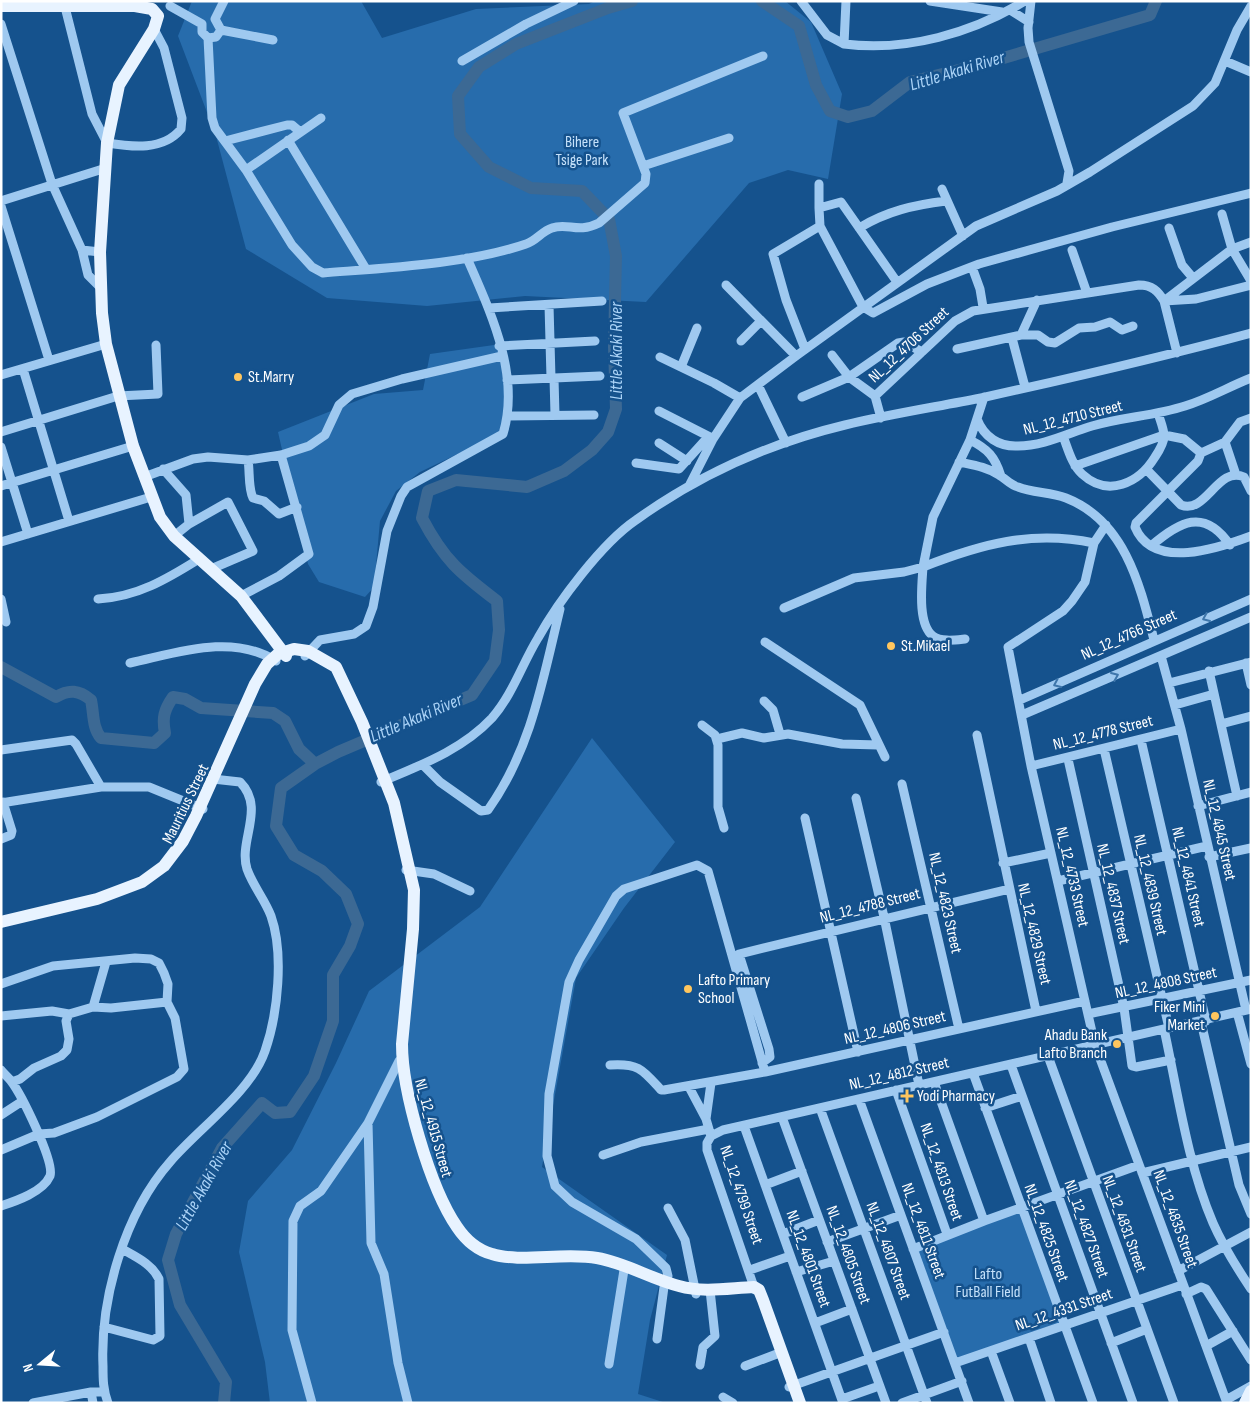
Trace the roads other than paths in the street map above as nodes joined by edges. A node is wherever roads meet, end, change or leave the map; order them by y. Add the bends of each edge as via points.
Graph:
1 (224, 1) edge
2 (574, 1) edge
3 (801, 1) edge
4 (846, 1) edge
5 (930, 1) edge
6 (1025, 1) edge
7 (1031, 1) edge
8 (34, 4) edge
9 (122, 4) edge
10 (172, 4) edge
11 (1, 6) edge
12 (65, 6) junction
13 (1250, 8) edge
14 (1006, 11) junction
15 (158, 16) junction
16 (215, 19) junction
17 (1029, 22) junction
18 (1, 24) edge
19 (202, 24) junction
20 (154, 29) junction
21 (221, 30) junction
22 (208, 38) junction
23 (273, 40) dead end
24 (844, 44) junction
25 (763, 56) dead end
26 (1225, 60) junction
27 (462, 61) dead end
28 (1251, 72) edge
29 (321, 118) dead end
30 (300, 131) junction
31 (729, 138) dead end
32 (288, 140) junction
33 (225, 141) junction
34 (107, 143) junction
35 (643, 166) junction
36 (106, 168) junction
37 (246, 170) junction
38 (1068, 183) junction
39 (52, 184) junction
40 (819, 184) dead end
41 (942, 189) dead end
42 (1251, 193) edge
43 (1, 201) edge
44 (946, 201) junction
45 (1, 206) edge
46 (819, 208) junction
47 (1222, 214) dead end
48 (820, 226) junction
49 (859, 228) junction
50 (1169, 228) dead end
51 (962, 236) junction
52 (1251, 242) edge
53 (1232, 249) junction
54 (82, 250) junction
55 (1072, 250) dead end
56 (100, 252) junction
57 (467, 258) junction
58 (972, 267) junction
59 (366, 270) junction
60 (1193, 278) junction
61 (897, 282) junction
62 (1251, 283) edge
63 (726, 285) dead end
64 (101, 288) junction
65 (1087, 293) junction
66 (1037, 300) junction
67 (602, 301) dead end
68 (1164, 301) junction
69 (549, 304) junction
70 (863, 307) junction
71 (489, 308) junction
72 (983, 308) junction
73 (761, 321) junction
74 (1133, 326) dead end
75 (697, 328) dead end
76 (1251, 333) edge
77 (1016, 337) junction
78 (595, 341) dead end
79 (740, 341) dead end
80 (551, 343) junction
81 (106, 344) junction
82 (156, 345) dead end
83 (499, 346) junction
84 (805, 349) junction
85 (957, 349) dead end
86 (922, 352) junction
87 (1177, 353) junction
88 (832, 355) dead end
89 (502, 356) junction
90 (796, 356) junction
91 (660, 357) dead end
92 (49, 360) junction
93 (681, 367) junction
94 (22, 369) junction
95 (1, 375) edge
96 (600, 376) dead end
97 (849, 377) junction
98 (553, 378) junction
99 (1251, 378) edge
100 (507, 380) junction
101 (758, 385) junction
102 (1026, 387) junction
103 (118, 396) junction
104 (876, 396) junction
105 (802, 397) dead end
106 (984, 397) junction
107 (740, 398) junction
108 (659, 411) dead end
109 (1158, 413) junction
110 (554, 415) junction
111 (594, 415) dead end
112 (507, 416) junction
113 (881, 418) junction
114 (1251, 418) edge
115 (977, 419) junction
116 (39, 420) junction
117 (1, 432) edge
118 (1164, 435) junction
119 (1063, 436) junction
120 (710, 438) junction
121 (970, 440) junction
122 (1225, 442) junction
123 (658, 443) dead end
124 (786, 443) junction
125 (132, 446) junction
126 (1, 447) edge
127 (1201, 453) junction
128 (281, 455) junction
129 (248, 460) junction
130 (687, 461) junction
131 (960, 462) junction
132 (636, 463) dead end
133 (1075, 466) junction
134 (163, 469) junction
135 (1147, 470) junction
136 (53, 471) junction
137 (1244, 475) edge
138 (1001, 476) junction
139 (144, 477) junction
140 (12, 484) junction
141 (1, 486) edge
142 (689, 486) junction
143 (1169, 490) junction
144 (1251, 491) edge
145 (151, 497) junction
146 (297, 507) junction
147 (69, 521) junction
148 (189, 524) junction
149 (1106, 525) junction
150 (28, 534) junction
151 (174, 536) junction
152 (1251, 536) edge
153 (1, 542) edge
154 (1094, 543) junction
155 (1230, 545) junction
156 (1151, 546) junction
157 (199, 559) junction
158 (923, 567) junction
159 (211, 569) junction
160 (241, 596) junction
161 (1, 599) edge
162 (1251, 599) edge
163 (98, 600) dead end
164 (562, 601) junction
165 (784, 608) dead end
166 (1251, 617) edge
167 (6, 622) dead end
168 (965, 639) dead end
169 (1154, 640) junction
170 (765, 642) dead end
171 (306, 653) junction
172 (1161, 656) junction
173 (279, 657) junction
174 (1248, 662) edge
175 (130, 663) dead end
176 (1209, 671) junction
177 (1169, 682) junction
178 (1251, 685) edge
179 (1214, 694) junction
180 (1020, 700) junction
181 (764, 701) dead end
182 (1175, 705) junction
183 (1022, 716) junction
184 (1251, 716) edge
185 (1221, 724) junction
186 (702, 725) dead end
187 (1181, 729) junction
188 (780, 734) junction
189 (977, 735) dead end
190 (717, 739) junction
191 (1141, 740) junction
192 (878, 745) junction
193 (1104, 749) junction
194 (1, 750) edge
195 (884, 757) dead end
196 (1068, 759) junction
197 (423, 765) junction
198 (1031, 766) junction
199 (215, 779) junction
200 (383, 781) junction
201 (902, 784) dead end
202 (101, 787) junction
203 (1251, 792) edge
204 (1237, 796) junction
205 (856, 798) dead end
206 (2, 802) edge
207 (1198, 806) junction
208 (201, 808) junction
209 (805, 818) dead end
210 (724, 828) dead end
211 (1, 839) edge
212 (1207, 846) junction
213 (1250, 851) edge
214 (1051, 853) junction
215 (1167, 856) junction
216 (1209, 857) junction
217 (1003, 863) junction
218 (1130, 864) junction
219 (408, 870) junction
220 (1093, 873) junction
221 (1058, 881) junction
222 (1009, 889) junction
223 (470, 891) dead end
224 (930, 907) junction
225 (884, 917) junction
226 (1, 922) edge
227 (1, 927) edge
228 (831, 931) junction
229 (106, 962) junction
230 (1251, 980) edge
231 (1239, 982) junction
232 (1, 984) edge
233 (1199, 992) junction
234 (1161, 999) junction
235 (167, 1002) junction
236 (1085, 1002) junction
237 (93, 1007) junction
238 (1124, 1008) junction
239 (1245, 1010) edge
240 (1036, 1011) junction
241 (69, 1014) junction
242 (1088, 1014) junction
243 (1, 1016) edge
244 (1204, 1021) junction
245 (1166, 1028) junction
246 (959, 1029) junction
247 (1129, 1037) junction
248 (908, 1041) junction
249 (1095, 1045) junction
250 (858, 1052) junction
251 (1048, 1056) junction
252 (1171, 1060) junction
253 (398, 1061) junction
254 (1251, 1064) edge
255 (610, 1065) dead end
256 (1011, 1065) junction
257 (763, 1068) junction
258 (1, 1070) edge
259 (972, 1073) junction
260 (12, 1082) junction
261 (934, 1082) junction
262 (710, 1083) junction
263 (919, 1085) junction
264 (689, 1087) junction
265 (896, 1090) junction
266 (1022, 1096) junction
267 (858, 1098) junction
268 (22, 1102) junction
269 (820, 1108) junction
270 (985, 1108) junction
271 (1, 1115) edge
272 (782, 1117) junction
273 (706, 1120) junction
274 (368, 1123) junction
275 (744, 1126) junction
276 (710, 1133) junction
277 (39, 1134) junction
278 (1251, 1147) edge
279 (1, 1150) edge
280 (1231, 1152) junction
281 (603, 1155) dead end
282 (1193, 1160) junction
283 (1141, 1169) junction
284 (802, 1171) junction
285 (1093, 1182) junction
286 (765, 1185) junction
287 (1058, 1195) junction
288 (1, 1206) edge
289 (668, 1208) dead end
290 (1021, 1208) junction
291 (1251, 1214) edge
292 (901, 1215) junction
293 (820, 1220) junction
294 (984, 1221) junction
295 (864, 1228) junction
296 (1251, 1232) edge
297 (783, 1234) junction
298 (947, 1234) junction
299 (827, 1242) junction
300 (1225, 1247) junction
301 (122, 1249) junction
302 (914, 1249) junction
303 (790, 1256) junction
304 (834, 1261) junction
305 (624, 1270) junction
306 (750, 1270) junction
307 (1178, 1270) junction
308 (796, 1272) junction
309 (665, 1284) junction
310 (1184, 1289) junction
311 (1251, 1290) edge
312 (696, 1292) junction
313 (755, 1292) junction
314 (710, 1293) junction
315 (1136, 1302) junction
316 (852, 1309) junction
317 (1100, 1314) junction
318 (815, 1323) junction
319 (1064, 1326) junction
320 (104, 1327) junction
321 (1147, 1330) junction
322 (1233, 1331) junction
323 (944, 1332) junction
324 (657, 1338) dead end
325 (1029, 1338) junction
326 (1111, 1343) junction
327 (906, 1346) junction
328 (1206, 1346) junction
329 (991, 1351) junction
330 (780, 1353) junction
331 (869, 1359) junction
332 (1251, 1360) edge
333 (955, 1363) junction
334 (609, 1364) dead end
335 (700, 1365) dead end
336 (745, 1366) dead end
337 (832, 1372) junction
338 (962, 1381) junction
339 (791, 1386) junction
340 (879, 1386) junction
341 (1251, 1386) edge
342 (1251, 1391) edge
343 (91, 1392) junction
344 (104, 1392) junction
345 (723, 1397) dead end
346 (926, 1399) edge
347 (843, 1401) edge
348 (1227, 1402) edge
349 (33, 1403) edge
350 (93, 1403) edge
351 (108, 1403) edge
352 (312, 1403) edge
353 (408, 1403) edge
354 (733, 1403) edge
355 (794, 1403) edge
356 (800, 1403) edge
357 (886, 1403) edge
358 (902, 1403) edge
359 (969, 1403) edge
360 (1010, 1403) edge
361 (1051, 1403) edge
362 (1093, 1403) edge
363 (1133, 1403) edge
364 (1174, 1403) edge
365 (1245, 1403) edge

1 - 16 street
2 - 27 street
3 - 24 street via 827,35
4 - 24 street
5 - 14 street
6 - 14 street
7 - 17 street
8 - 11 main road
8 - 12 main road
9 - 12 main road
9 - 15 main road via 152,9
10 - 15 street
10 - 19 street
12 - 34 street via 92,114
13 - 26 street
14 - 17 street
14 - 24 street via 989,22 940,38 868,47
15 - 20 main road
16 - 19 street
16 - 21 street
17 - 38 street via 1029,42 1069,171
18 - 39 street
19 - 22 street via 202,32
20 - 34 main road via 119,85
20 - 34 street via 164,48 180,110 181,128 172,137 155,144 137,147
21 - 22 street via 216,37
21 - 23 street
22 - 33 street via 212,118
25 - 35 street via 623,113
26 - 28 street
26 - 38 street via 1215,83 1193,106
29 - 30 street
30 - 32 street
30 - 33 street via 287,125
31 - 35 street
32 - 37 street
32 - 59 street
33 - 37 street
34 - 36 main road
35 - 57 street via 645,183 599,223 578,229 556,227 525,245
36 - 39 street
36 - 56 main road
37 - 59 street via 292,245 312,267 324,273
38 - 51 street via 1057,191 976,226
39 - 43 street
39 - 54 street
40 - 46 street
41 - 44 street
42 - 58 street via 1105,229
44 - 49 street via 904,207
44 - 51 street
45 - 92 street
46 - 48 street
46 - 49 street via 840,201
47 - 53 street
48 - 70 street
48 - 84 street via 774,254 786,300
49 - 61 street
50 - 60 street via 1182,265
51 - 61 street
52 - 53 street
53 - 60 street
53 - 62 street
54 - 56 street
54 - 64 street via 88,274
55 - 65 street
56 - 64 main road
57 - 59 street
57 - 71 street
58 - 70 street via 927,284 877,312 869,312
58 - 72 street
60 - 68 street
61 - 70 street
62 - 68 street via 1196,299
63 - 73 street
64 - 81 main road
65 - 66 street, NL_12_4706 Street
65 - 68 street, NL_12_4706 Street via 1144,285 1154,288
66 - 72 street, NL_12_4706 Street
66 - 77 street
67 - 69 street
68 - 87 street
69 - 71 street
69 - 80 street
70 - 84 street
71 - 83 street
72 - 86 street, NL_12_4706 Street via 955,321
73 - 79 street
73 - 90 street
74 - 77 street via 1122,330 1110,322 1092,328 1083,326 1055,343 1038,335
75 - 93 street
76 - 87 street
77 - 85 street
77 - 102 street
78 - 80 street
80 - 83 street
80 - 98 street
81 - 92 street
81 - 103 main road
82 - 103 street via 158,394
83 - 89 street
84 - 90 street
86 - 97 street via 904,342 898,343
86 - 104 street, NL_12_4706 Street
87 - 102 street
88 - 97 street
89 - 100 street
89 - 128 street via 352,394 339,405 325,435 318,441
90 - 101 street
91 - 93 street
92 - 94 street
93 - 107 street
94 - 95 street
94 - 116 street
96 - 98 street
97 - 104 street
97 - 105 street
98 - 100 street
98 - 110 street
99 - 109 street, NL_12_4710 Street via 1218,394
100 - 112 street via 510,397
101 - 107 street
101 - 124 street
102 - 106 street
103 - 116 street
103 - 125 main road
104 - 113 street, NL_12_4706 Street
106 - 113 street
106 - 115 street
107 - 120 street
108 - 120 street
109 - 118 street
109 - 119 street, NL_12_4710 Street via 1092,426
110 - 111 street
110 - 112 street
112 - 171 street via 500,437 434,471 404,491 387,531 373,607 366,626 354,634 320,640
113 - 124 street
114 - 122 street via 1240,422
115 - 119 street, NL_12_4710 Street via 982,431 999,443 1017,446
115 - 121 street
116 - 117 street
116 - 136 street
118 - 127 street via 1184,440
118 - 133 street
118 - 135 street via 1162,447
119 - 133 street
120 - 130 street
120 - 142 street
121 - 131 street
121 - 138 street via 987,448 998,464
122 - 127 street
122 - 137 street
123 - 130 street
124 - 142 street
125 - 136 street
125 - 139 main road
126 - 140 street
127 - 143 street via 1198,461
128 - 129 street
128 - 146 street
129 - 134 street via 208,457
129 - 146 street via 253,498 264,501 279,514
130 - 132 street via 674,469
131 - 138 street
131 - 158 street via 934,517
133 - 135 street via 1090,480 1112,486 1130,483
134 - 139 street
134 - 148 street via 186,495
135 - 143 street
136 - 140 street
136 - 147 street
137 - 143 street via 1224,479 1190,507 1181,505
137 - 144 street
138 - 149 street via 1019,488 1066,498 1095,514
139 - 145 main road
140 - 141 street
140 - 150 street
142 - 164 street via 632,522 613,539
143 - 156 street via 1136,523 1136,530
145 - 147 street
145 - 151 main road
146 - 160 street via 309,554 279,576
147 - 150 street
148 - 151 street
148 - 159 street via 227,501 243,528 252,552
149 - 154 street
149 - 169 street via 1135,572
150 - 153 street
151 - 157 main road
152 - 155 street
154 - 158 street via 1059,538 1001,541
154 - 180 street, NL_12_4733 Street via 1085,582 1072,601 1063,611 1008,647
155 - 156 street via 1179,552
155 - 156 street via 1216,529 1195,522 1178,525
157 - 159 main road
157 - 163 street via 150,588
158 - 165 street via 854,578
158 - 168 street via 921,595 929,632 941,639
159 - 160 main road
160 - 173 main road
161 - 167 street
162 -> 169 street, NL_12_4766 Street
164 - 197 street via 510,692 491,718 445,754
164 - 197 street via 542,690 520,754 505,786 488,810 481,811 440,782
166 - 172 street, NL_12_4766 Street
169 -> 180 street, NL_12_4766 Street
170 - 192 street via 860,705
171 - 173 main road
171 - 200 main road, NL_12_4915 Street via 333,671 360,723
172 - 177 street, NL_12_4845 Street
183 -> 172 street, NL_12_4766 Street
173 - 175 street via 222,646
173 - 199 main road, Mauritius Street via 252,697
174 - 176 street
174 - 178 street
176 - 177 street
176 - 179 street
177 - 182 street, NL_12_4845 Street
179 - 182 street
179 - 185 street
180 - 183 street, NL_12_4733 Street
181 - 188 street via 773,710
182 - 187 street, NL_12_4845 Street
183 - 198 street, NL_12_4733 Street
184 - 185 street
185 - 204 street
186 - 190 street
187 - 191 street, NL_12_4778 Street
187 - 207 street, NL_12_4845 Street
188 - 190 street via 764,738 742,733
188 - 192 street via 800,734 842,744
189 - 217 street, NL_12_4829 Street
190 - 210 street via 718,807
191 - 193 street, NL_12_4778 Street
191 - 215 street, NL_12_4841 Street
192 - 195 street
193 - 196 street, NL_12_4778 Street
193 - 218 street, NL_12_4839 Street
194 - 202 street via 72,740
196 - 198 street, NL_12_4778 Street
196 - 220 street, NL_12_4837 Street
197 - 200 street
198 - 214 street, NL_12_4733 Street
199 - 208 main road, Mauritius Street
199 - 301 street via 240,782 251,802 246,864 270,915 277,940 276,994 269,1039 261,1062 250,1078 152,1185
200 - 219 main road, NL_12_4915 Street
201 - 224 street, NL_12_4823 Street
202 - 206 street
202 - 208 street via 148,787
203 - 204 street
204 - 207 street
205 - 225 street
206 - 211 street via 12,831 11,835
207 - 212 street, NL_12_4845 Street
208 - 226 main road, Mauritius Street via 176,852 150,877 97,898
208 - 227 main road, Mauritius Street via 178,856 167,871 153,881 99,903
209 - 228 street
212 - 215 street
212 - 216 street, NL_12_4845 Street
213 - 216 street
214 - 217 street, NL_12_4829 Street
214 - 221 street, NL_12_4733 Street
215 - 218 street
215 - 233 street, NL_12_4841 Street
216 - 231 street, NL_12_4845 Street
217 - 222 street, NL_12_4829 Street
218 - 220 street
218 - 234 street, NL_12_4839 Street
219 - 223 street via 434,874
219 - 253 main road, NL_12_4915 Street via 410,898
219 - 309 main road, NL_12_4915 Street via 414,898 403,1060 425,1154 450,1217 474,1246 492,1254 597,1258
220 - 221 street
220 - 238 street, NL_12_4837 Street
221 - 236 street, NL_12_4733 Street
222 - 224 street, NL_12_4788 Street
222 - 240 street, NL_12_4829 Street
224 - 225 street, NL_12_4788 Street
224 - 246 street, NL_12_4823 Street
225 - 228 street, NL_12_4788 Street
225 - 248 street
228 - 250 street
228 - 257 street, NL_12_4788 Street via 739,954 770,1049 770,1057
229 - 232 street via 53,966
229 - 235 street via 134,958 151,959 159,964 168,984
229 - 237 street
230 - 231 street, NL_12_4808 Street
231 - 233 street, NL_12_4808 Street
231 - 239 street, NL_12_4845 Street
233 - 234 street, NL_12_4808 Street
233 - 244 street, NL_12_4841 Street
234 - 238 street, NL_12_4808 Street
234 - 245 street, NL_12_4839 Street
235 - 237 street
235 - 277 street via 177,1028 182,1073 97,1117 54,1134
236 - 240 street, NL_12_4806 Street
236 - 242 street, NL_12_4733 Street
237 - 241 street
238 - 242 street, NL_12_4808 Street
238 - 247 street, NL_12_4837 Street
239 - 244 street, NL_12_4812 Street
239 - 254 street, NL_12_4845 Street
240 - 246 street, NL_12_4806 Street
241 - 243 street via 52,1011
241 - 260 street via 66,1021 67,1050
242 - 249 street, NL_12_4733 Street
244 - 245 street, NL_12_4812 Street
244 - 280 street, NL_12_4841 Street
245 - 247 street, NL_12_4812 Street
245 - 252 street, NL_12_4839 Street
246 - 248 street, NL_12_4806 Street
247 - 249 street, NL_12_4812 Street
247 - 252 street, NL_12_4837 Street via 1132,1066
248 - 250 street, NL_12_4806 Street
248 - 263 street
249 - 251 street, NL_12_4812 Street
249 - 283 street, NL_12_4835 Street
250 - 257 street, NL_12_4806 Street
251 - 256 street, NL_12_4812 Street
251 - 285 street, NL_12_4831 Street
252 - 282 street, NL_12_4839 Street
253 - 274 street
253 - 305 main road, NL_12_4915 Street via 412,1123 431,1183 448,1220 464,1242 481,1255 496,1260 585,1260
255 - 264 street, NL_12_4806 Street via 633,1065 661,1090
256 - 259 street, NL_12_4812 Street
256 - 266 street, NL_12_4827 Street
257 - 262 street, NL_12_4806 Street
257 - 309 street via 708,871 694,866 620,892 569,982 549,1094 547,1156 558,1190 572,1202 636,1239 663,1264 667,1272
258 - 260 street
259 - 261 street, NL_12_4812 Street
259 - 270 street, NL_12_4825 Street
260 - 268 street
261 - 263 street, NL_12_4812 Street
261 - 294 street
262 - 264 street, NL_12_4806 Street
262 - 273 street, NL_12_4799 Street
263 - 265 street, NL_12_4812 Street
264 - 273 street
265 - 267 street, NL_12_4812 Street
265 - 298 street, NL_12_4813 Street
266 - 270 street
266 - 287 street, NL_12_4827 Street
267 - 269 street, NL_12_4812 Street
267 - 292 street, NL_12_4811 Street
268 - 271 street
268 - 277 street
269 - 272 street, NL_12_4812 Street
269 - 295 street, NL_12_4807 Street
270 - 290 street, NL_12_4825 Street
272 - 275 street, NL_12_4812 Street
272 - 284 street, NL_12_4805 Street
273 - 276 street, NL_12_4799 Street
274 - 352 street via 321,1191 300,1206 293,1220 292,1330
274 - 353 street via 371,1243 385,1280
275 - 276 street, NL_12_4812 Street
275 - 286 street, NL_12_4801 Street
276 - 281 street, NL_12_4812 Street via 650,1140
276 - 306 street, NL_12_4799 Street via 707,1150
277 - 279 street
277 - 288 street via 48,1153 50,1177 30,1193
278 - 280 street
280 - 282 street
280 - 291 street, NL_12_4841 Street via 1239,1186
282 - 283 street
282 - 300 street, NL_12_4839 Street via 1204,1199
283 - 285 street
283 - 307 street, NL_12_4835 Street
284 - 286 street
284 - 293 street, NL_12_4805 Street
285 - 287 street
285 - 315 street, NL_12_4831 Street
286 - 297 street, NL_12_4801 Street
287 - 290 street
287 - 317 street, NL_12_4827 Street
289 - 312 street via 683,1235
290 - 294 street
290 - 319 street, NL_12_4825 Street
292 - 295 street
292 - 302 street, NL_12_4811 Street
293 - 297 street
293 - 299 street, NL_12_4805 Street
294 - 298 street
295 - 299 street
295 - 327 street, NL_12_4807 Street
296 - 300 street
297 - 303 street, NL_12_4801 Street
298 - 302 street
299 - 304 street, NL_12_4805 Street
300 - 307 street
300 - 311 street, NL_12_4839 Street
301 - 320 street
301 - 320 street via 156,1272 159,1279 160,1336 154,1340
302 - 323 street, NL_12_4811 Street
303 - 306 street
303 - 308 street, NL_12_4801 Street
304 - 308 street
304 - 316 street, NL_12_4805 Street
305 - 309 main road, NL_12_4915 Street
305 - 334 street
306 - 313 street, NL_12_4799 Street
307 - 310 street, NL_12_4835 Street
308 - 318 street, NL_12_4801 Street
309 - 312 main road, NL_12_4915 Street
309 - 324 street
310 - 315 street, NL_12_4331 Street
310 - 322 street, NL_12_4331 Street via 1206,1289
310 - 328 street, NL_12_4835 Street
312 - 314 main road, NL_12_4915 Street
313 - 314 main road, NL_12_4915 Street
313 - 330 main road, NL_12_4799 Street
314 - 335 street via 716,1333 712,1341 703,1346
315 - 317 street, NL_12_4331 Street
315 - 321 street, NL_12_4831 Street
316 - 318 street
316 - 331 street, NL_12_4805 Street
317 - 319 street, NL_12_4331 Street
317 - 326 street, NL_12_4827 Street
318 - 337 street, NL_12_4801 Street
319 - 325 street, NL_12_4331 Street
319 - 362 street, NL_12_4825 Street
320 - 344 street
321 - 326 street
321 - 364 street, NL_12_4831 Street
322 - 328 street
322 - 332 street
323 - 327 street
323 - 333 street, NL_12_4811 Street
325 - 329 street, NL_12_4331 Street
325 - 361 street
326 - 363 street, NL_12_4827 Street
327 - 331 street
327 - 346 street, NL_12_4807 Street
328 - 348 street, NL_12_4835 Street
329 - 333 street, NL_12_4331 Street
329 - 360 street
330 - 336 street
330 - 339 main road, NL_12_4799 Street
331 - 337 street
331 - 340 street, NL_12_4805 Street
333 - 338 street, NL_12_4811 Street
337 - 339 street
337 - 347 street, NL_12_4801 Street
338 - 346 street
338 - 359 street, NL_12_4811 Street
339 - 355 main road, NL_12_4799 Street
339 - 356 main road, NL_12_4799 Street
340 - 347 street
340 - 357 street, NL_12_4805 Street
341 - 348 street
342 - 365 main road
343 - 344 street
343 - 349 street
343 - 350 street
344 - 351 street
345 - 354 street
346 - 358 street

